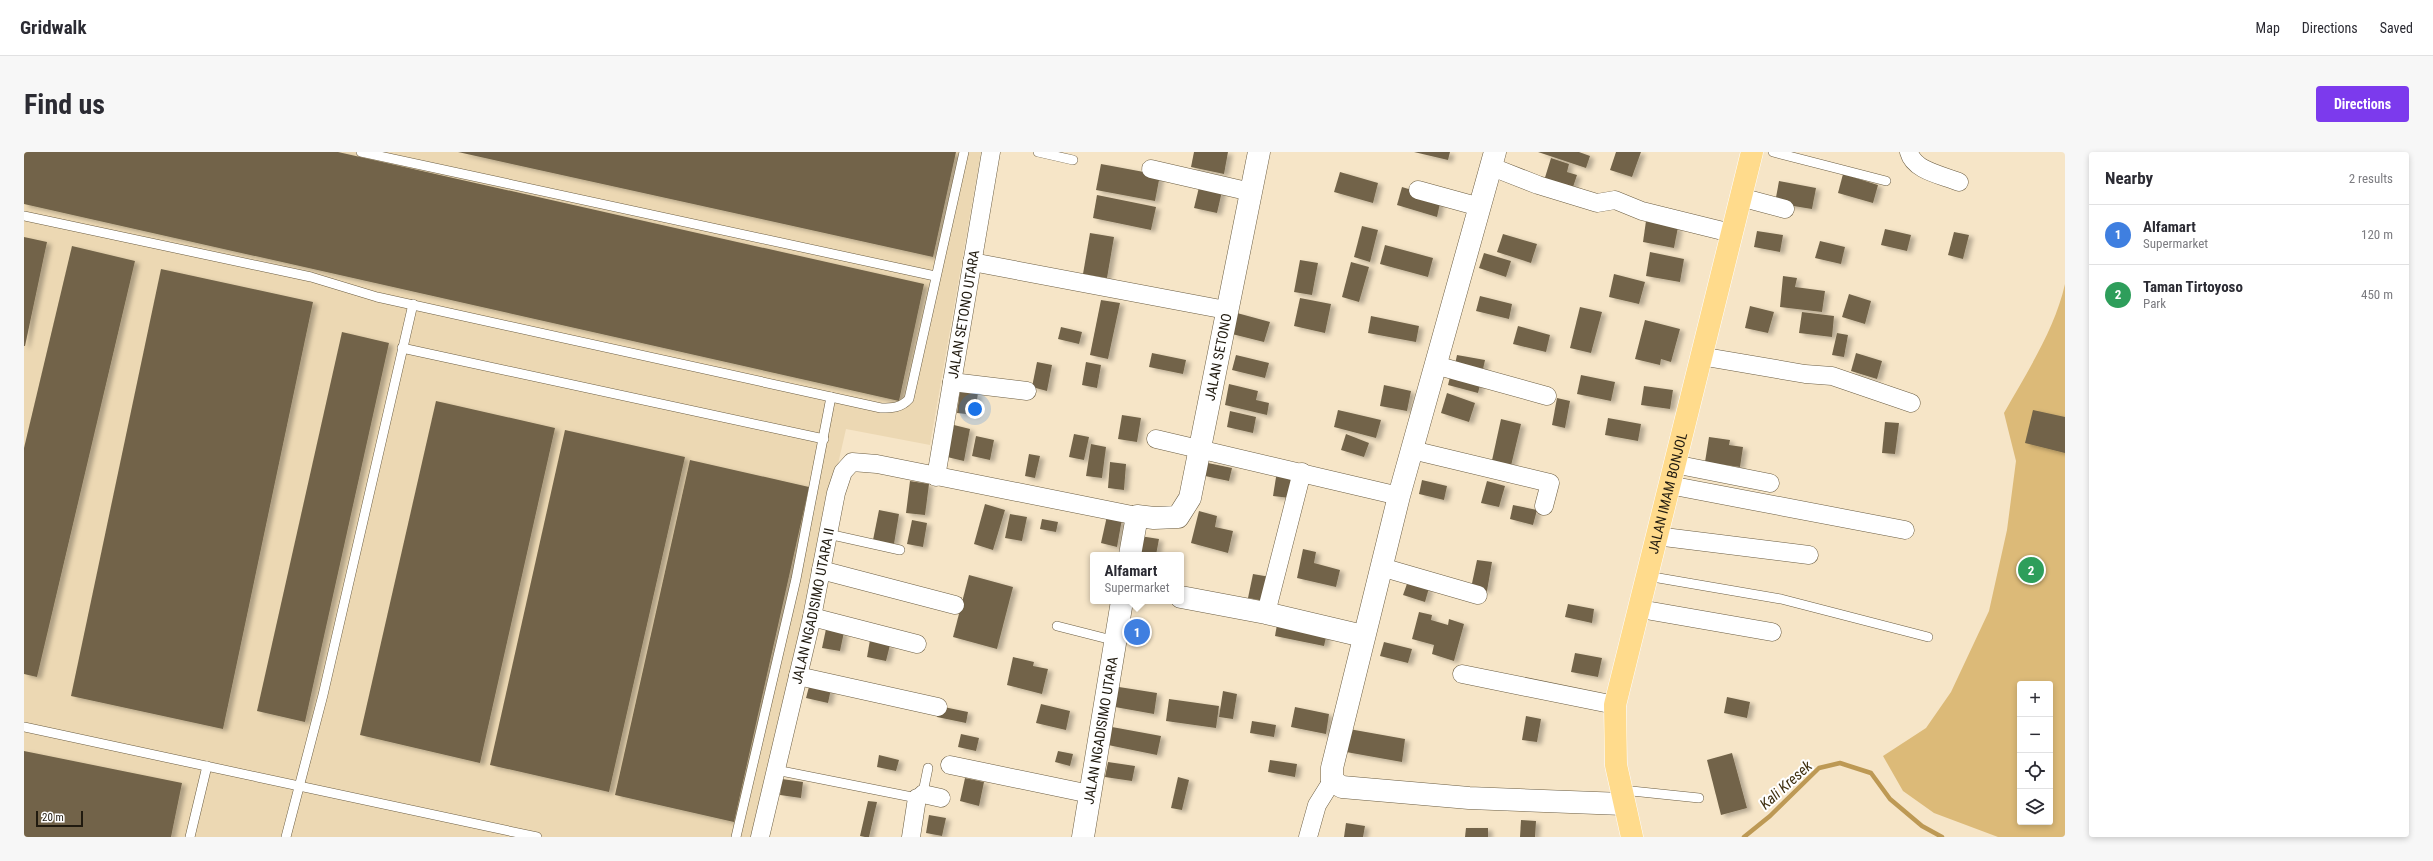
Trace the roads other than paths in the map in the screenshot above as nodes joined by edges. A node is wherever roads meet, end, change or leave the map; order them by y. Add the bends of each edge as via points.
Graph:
1 (361, 152) edge
2 (964, 152) edge
3 (990, 152) edge
4 (1038, 152) edge
5 (1259, 152) edge
6 (1752, 152) edge
7 (1773, 152) edge
8 (1909, 152) edge
9 (1494, 159) edge
10 (1074, 160) dead end
11 (1151, 169) dead end
12 (1886, 181) dead end
13 (1959, 182) dead end
14 (1418, 190) dead end
15 (1251, 192) junction
16 (1740, 196) junction
17 (1480, 207) junction
18 (1785, 209) dead end
19 (24, 216) edge
20 (1731, 233) junction
21 (972, 262) junction
22 (935, 276) junction
23 (413, 304) junction
24 (1226, 310) junction
25 (402, 348) junction
26 (1700, 356) junction
27 (1435, 365) junction
28 (952, 382) junction
29 (1027, 391) dead end
30 (831, 396) junction
31 (1548, 396) dead end
32 (1911, 404) dead end
33 (824, 439) junction
34 (1156, 439) dead end
35 (1199, 450) junction
36 (1412, 450) junction
37 (1674, 464) junction
38 (1302, 472) junction
39 (936, 477) junction
40 (1770, 483) dead end
41 (1669, 485) junction
42 (1399, 496) junction
43 (1544, 506) dead end
44 (1137, 516) junction
45 (1905, 530) dead end
46 (828, 534) junction
47 (1656, 536) junction
48 (900, 550) dead end
49 (1131, 552) edge
50 (1809, 555) dead end
51 (1381, 566) junction
52 (821, 570) junction
53 (1647, 576) junction
54 (1478, 595) dead end
55 (1184, 598) edge
56 (1122, 604) edge
57 (955, 605) dead end
58 (1640, 609) junction
59 (1266, 614) junction
60 (812, 617) junction
61 (1057, 626) dead end
62 (1772, 632) dead end
63 (1363, 636) junction
64 (1928, 637) dead end
65 (1116, 641) junction
66 (917, 644) dead end
67 (1462, 674) dead end
68 (798, 676) junction
69 (1616, 705) junction
70 (938, 707) dead end
71 (24, 727) edge
72 (950, 765) dead end
73 (207, 766) junction
74 (928, 768) dead end
75 (776, 770) junction
76 (1332, 781) junction
77 (298, 786) junction
78 (1090, 794) junction
79 (920, 796) junction
80 (1622, 797) junction
81 (941, 798) dead end
82 (1699, 798) dead end
83 (1632, 836) edge
84 (190, 837) edge
85 (286, 837) edge
86 (536, 837) edge
87 (736, 837) edge
88 (760, 837) edge
89 (911, 837) edge
90 (1083, 837) edge
91 (1308, 837) edge

1 - 22 lane
2 - 22 lane
3 - 21 street, JALAN SETONO UTARA
4 - 10 lane
5 - 15 street, JALAN SETONO
6 - 16 main road, JALAN IMAM BONJOL
7 - 12 lane
8 - 13 street via 1918,166
9 - 17 street
9 - 20 street via 1538,185 1597,203 1615,200 1642,211
11 - 15 street
14 - 17 street
15 - 24 street, JALAN SETONO
16 - 18 street
16 - 20 main road, JALAN IMAM BONJOL
17 - 27 street
19 - 23 lane via 311,277 377,297
20 - 26 main road, JALAN IMAM BONJOL
21 - 24 street
21 - 28 street, JALAN SETONO UTARA
22 - 30 lane via 930,311 909,399 904,405 881,408
23 - 25 lane
23 - 30 lane
24 - 35 street, JALAN SETONO
25 - 33 lane
25 - 77 lane via 323,695
26 - 32 street via 1805,374 1832,376
26 - 37 main road, JALAN IMAM BONJOL
27 - 31 street
27 - 36 street
28 - 29 street
28 - 39 street, JALAN SETONO UTARA
30 - 33 lane
33 - 87 lane via 794,586
34 - 35 street
35 - 38 street
35 - 44 street, JALAN SETONO via 1190,498 1178,517
36 - 42 street
36 - 43 street via 1550,483
37 - 40 street
37 - 41 main road, JALAN IMAM BONJOL
38 - 42 street
38 - 59 street
39 - 44 street
39 - 46 street, JALAN NGADISIMO UTARA II via 877,464 852,462 843,472
41 - 45 street
41 - 47 main road, JALAN IMAM BONJOL
42 - 51 street
44 - 49 street
46 - 48 lane
46 - 52 street, JALAN NGADISIMO UTARA II
47 - 50 street
47 - 53 main road, JALAN IMAM BONJOL
51 - 54 street
51 - 63 street
52 - 57 street
52 - 60 street, JALAN NGADISIMO UTARA II
53 - 58 main road, JALAN IMAM BONJOL
53 - 64 lane via 1781,599
55 - 59 street
56 - 65 street, JALAN NGADISIMO UTARA
58 - 62 street
58 - 69 main road, JALAN IMAM BONJOL
59 - 63 street
60 - 66 street
60 - 68 street, JALAN NGADISIMO UTARA II
61 - 65 lane
63 - 76 street via 1332,768
65 - 78 street, JALAN NGADISIMO UTARA
67 - 69 street
68 - 70 street
68 - 75 street, JALAN NGADISIMO UTARA II
69 - 80 main road, JALAN IMAM BONJOL via 1616,765
71 - 73 lane
72 - 78 street
73 - 77 lane
73 - 84 lane
74 - 79 lane
75 - 79 lane
75 - 88 street, JALAN NGADISIMO UTARA II
76 - 80 street via 1342,787 1469,798
76 - 91 street via 1317,805
77 - 85 lane
77 - 86 lane
78 - 90 street, JALAN NGADISIMO UTARA
79 - 81 street
79 - 89 street
80 - 82 lane
80 - 83 main road, JALAN IMAM BONJOL

